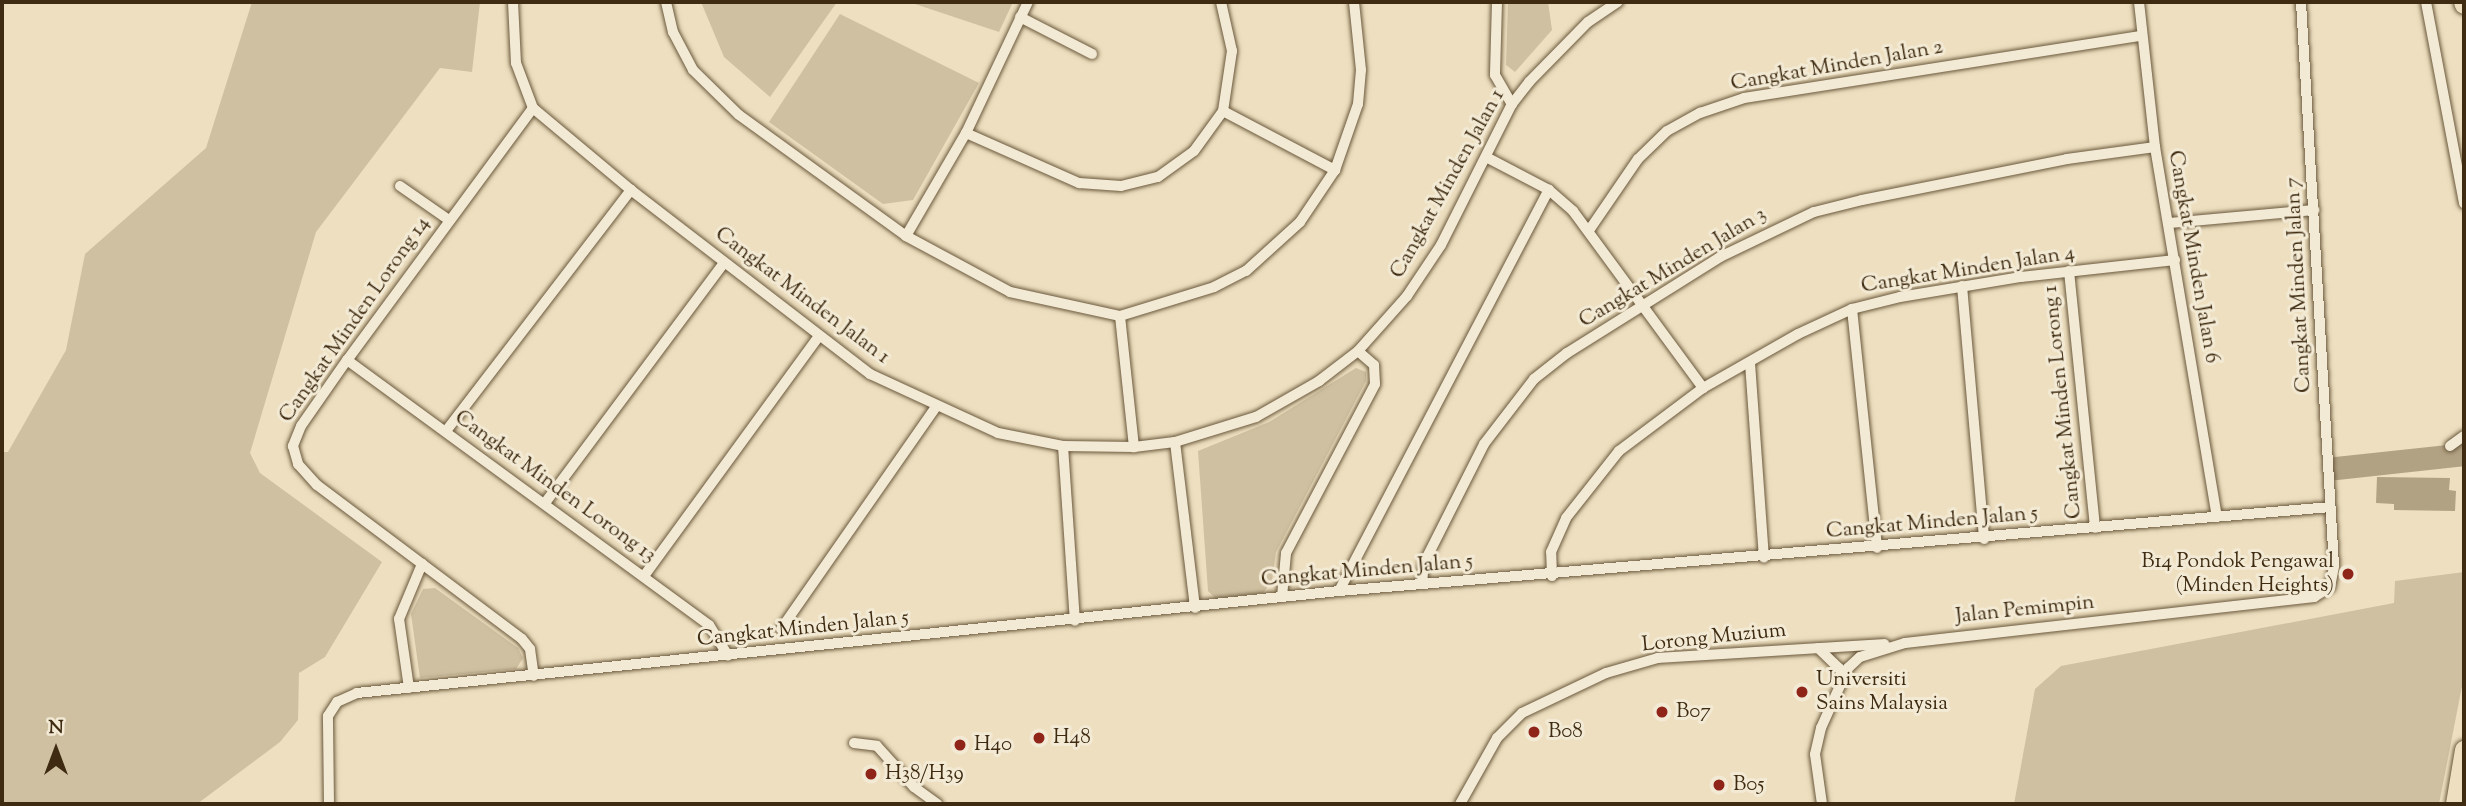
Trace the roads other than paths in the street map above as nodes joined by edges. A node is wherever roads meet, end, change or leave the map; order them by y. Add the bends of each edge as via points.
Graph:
1 (513, 2) edge
2 (666, 2) edge
3 (1028, 2) edge
4 (1221, 2) edge
5 (1354, 2) edge
6 (1497, 2) edge
7 (1618, 2) edge
8 (2139, 2) edge
9 (2301, 2) edge
10 (2426, 2) edge
11 (1020, 17) junction
12 (2142, 36) junction
13 (1092, 54) dead end
14 (1512, 104) junction
15 (533, 108) junction
16 (1223, 111) junction
17 (966, 133) junction
18 (2155, 147) junction
19 (1486, 157) junction
20 (1335, 170) junction
21 (400, 186) dead end
22 (631, 190) junction
23 (1549, 190) junction
24 (2464, 203) edge
25 (2314, 210) junction
26 (449, 220) junction
27 (2169, 223) junction
28 (1590, 229) junction
29 (906, 236) junction
30 (2175, 260) junction
31 (724, 263) junction
32 (2069, 271) junction
33 (1962, 286) junction
34 (1645, 304) junction
35 (1852, 309) junction
36 (1120, 316) junction
37 (820, 336) junction
38 (1358, 351) junction
39 (347, 360) junction
40 (1750, 363) junction
41 (1703, 388) junction
42 (935, 408) junction
43 (446, 431) junction
44 (2464, 436) edge
45 (1175, 442) junction
46 (1063, 446) junction
47 (2450, 446) dead end
48 (1134, 447) junction
49 (545, 503) junction
50 (2330, 507) junction
51 (2217, 517) junction
52 (2095, 528) junction
53 (1984, 539) junction
54 (1877, 548) junction
55 (1764, 557) junction
56 (422, 564) junction
57 (2334, 566) joint
58 (644, 576) junction
59 (1552, 576) junction
60 (1422, 584) junction
61 (1339, 591) junction
62 (1282, 597) junction
63 (1195, 608) junction
64 (1075, 621) junction
65 (781, 629) dead end
66 (1905, 643) junction
67 (1818, 648) junction
68 (727, 656) junction
69 (534, 676) junction
70 (1843, 678) junction
71 (409, 688) junction
72 (854, 743) dead end
73 (2464, 750) edge
74 (329, 804) edge
75 (937, 804) edge
76 (1460, 804) edge
77 (1822, 804) edge
78 (2455, 804) edge

1 - 15 street, Cangkat Minden Jalan 1 via 516,63
2 - 29 street via 673,32 693,70 739,115
3 - 11 street
4 - 16 street via 1232,51
5 - 20 street via 1361,70 1357,104
6 - 14 street via 1495,75
7 - 14 street, Cangkat Minden Jalan 1 via 1558,50
8 - 12 street, Cangkat Minden Jalan 6
9 - 25 street, Cangkat Minden Jalan 7
10 - 24 street
11 - 13 street
11 - 17 street
12 - 18 street, Cangkat Minden Jalan 6
12 - 28 street, Cangkat Minden Jalan 2 via 1744,98 1700,113 1667,131 1638,159
14 - 19 street, Cangkat Minden Jalan 1
15 - 22 street, Cangkat Minden Jalan 1
15 - 26 street, Cangkat Minden Lorong 14
16 - 17 street via 1206,137 1177,166 1158,177 1121,186 1056,177
16 - 20 street
17 - 29 street
18 - 27 street, Cangkat Minden Jalan 6
18 - 34 street, Cangkat Minden Jalan 3 via 2067,159 1814,212 1732,250
19 - 23 street
19 - 38 street, Cangkat Minden Jalan 1 via 1441,245 1407,296
20 - 36 street via 1300,222 1246,271 1184,300
21 - 26 street
22 - 31 street, Cangkat Minden Jalan 1
22 - 43 street
23 - 28 street
23 - 61 street
25 - 27 street
25 - 50 street, Cangkat Minden Jalan 7
26 - 39 street, Cangkat Minden Lorong 14
27 - 30 street, Cangkat Minden Jalan 6
28 - 34 street
29 - 36 street via 1010,292
30 - 32 street, Cangkat Minden Jalan 4
30 - 51 street, Cangkat Minden Jalan 6
31 - 37 street, Cangkat Minden Jalan 1
31 - 49 street
32 - 33 street, Cangkat Minden Jalan 4
32 - 52 street, Cangkat Minden Lorong 1
33 - 35 street, Cangkat Minden Jalan 4
33 - 53 street
34 - 41 street
34 - 60 street, Cangkat Minden Jalan 3 via 1534,379 1509,408 1484,444 1441,525 1424,563
35 - 40 street, Cangkat Minden Jalan 4
35 - 54 street
36 - 48 street
37 - 42 street, Cangkat Minden Jalan 1 via 870,374
37 - 58 street
38 - 45 street, Cangkat Minden Jalan 1 via 1256,417
38 - 62 street via 1374,365 1375,384 1286,553
39 - 43 street, Cangkat Minden Lorong 13
39 - 56 street, Cangkat Minden Lorong 14 via 300,426 295,456 317,485
40 - 41 street, Cangkat Minden Jalan 4
40 - 55 street
41 - 59 street, Cangkat Minden Jalan 4 via 1619,451 1582,493 1555,541
42 - 46 street, Cangkat Minden Jalan 1 via 999,433
42 - 65 street
43 - 49 street, Cangkat Minden Lorong 13
44 - 47 street
45 - 48 street, Cangkat Minden Jalan 1
45 - 63 street
46 - 48 street, Cangkat Minden Jalan 1
46 - 64 street
49 - 58 street, Cangkat Minden Lorong 13
50 - 51 street, Cangkat Minden Jalan 5
50 - 57 street, Cangkat Minden Jalan 7
51 - 52 street, Cangkat Minden Jalan 5
52 - 53 street, Cangkat Minden Jalan 5
53 - 54 street, Cangkat Minden Jalan 5
54 - 55 street, Cangkat Minden Jalan 5
55 - 59 street, Cangkat Minden Jalan 5
56 - 69 street, Cangkat Minden Lorong 14 via 522,639 530,649
56 - 71 street via 399,619
57 - 66 street, Jalan Pemimpin via 2330,587 2314,597
58 - 68 street, Cangkat Minden Lorong 13 via 709,625
59 - 60 street, Cangkat Minden Jalan 5
60 - 61 street, Cangkat Minden Jalan 5
61 - 62 street, Cangkat Minden Jalan 5
62 - 63 street, Cangkat Minden Jalan 5
63 - 64 street, Cangkat Minden Jalan 5
64 - 68 street, Cangkat Minden Jalan 5
66 - 67 street, Lorong Muzium
66 - 70 street, Jalan Pemimpin via 1860,657
67 - 70 street
67 - 76 street, Lorong Muzium via 1658,658 1560,692 1522,713 1497,738
68 - 69 street, Cangkat Minden Jalan 5
69 - 71 street, Cangkat Minden Jalan 5
70 - 77 street, Jalan Pemimpin via 1815,754
71 - 74 street, Cangkat Minden Jalan 5 via 349,695 333,706 328,722
72 - 75 street via 877,746 914,787
73 - 78 highway

